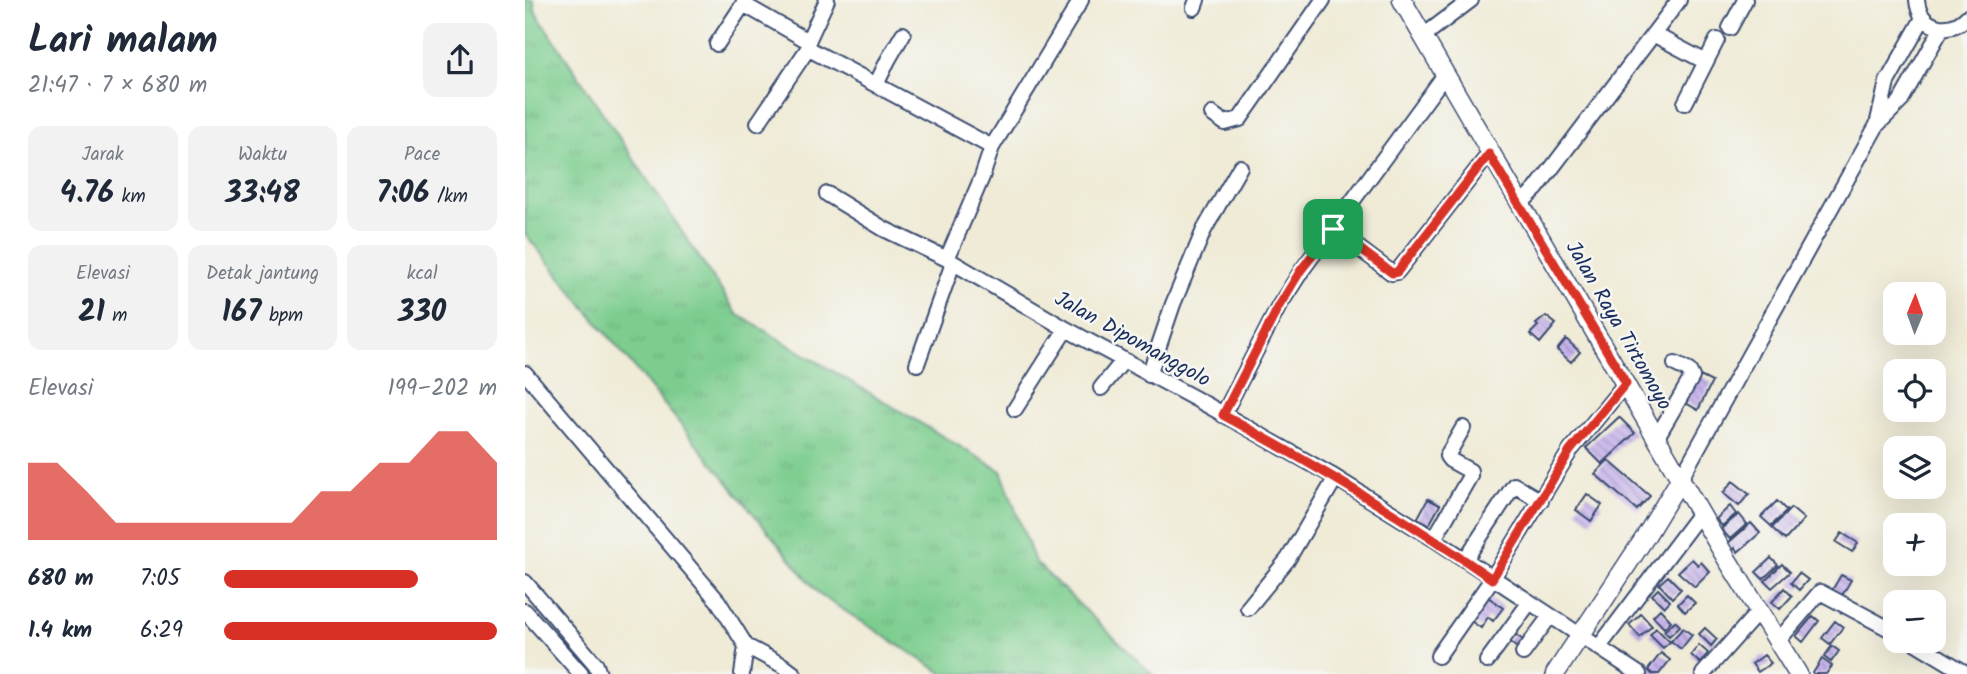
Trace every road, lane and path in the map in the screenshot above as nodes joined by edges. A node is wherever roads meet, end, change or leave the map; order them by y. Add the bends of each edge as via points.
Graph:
1 (827, 0) edge
2 (1081, 0) edge
3 (1323, 0) edge
4 (1402, 0) edge
5 (1471, 0) edge
6 (1745, 0) edge
7 (1917, 0) edge
8 (745, 2) edge
9 (1676, 4) edge
10 (1967, 17) edge
11 (1923, 18) junction
12 (1730, 28) dead end
13 (1942, 28) junction
14 (904, 34) dead end
15 (1653, 34) junction
16 (1422, 37) junction
17 (1717, 40) dead end
18 (717, 44) dead end
19 (808, 44) junction
20 (1706, 62) junction
21 (1444, 76) junction
22 (876, 85) junction
23 (1685, 103) dead end
24 (1212, 114) dead end
25 (758, 123) dead end
26 (1877, 125) junction
27 (992, 148) junction
28 (1489, 154) junction
29 (1240, 167) dead end
30 (827, 194) dead end
31 (1520, 204) junction
32 (1333, 229) junction
33 (950, 261) junction
34 (1066, 329) junction
35 (1123, 361) junction
36 (917, 364) dead end
37 (1675, 364) dead end
38 (525, 373) edge
39 (1149, 375) junction
40 (1626, 383) junction
41 (1101, 388) dead end
42 (1014, 409) dead end
43 (1223, 415) junction
44 (1463, 428) dead end
45 (1657, 437) junction
46 (1681, 478) junction
47 (1335, 479) junction
48 (1541, 501) junction
49 (1701, 512) junction
50 (1434, 539) junction
51 (1465, 560) junction
52 (1492, 579) junction
53 (525, 582) edge
54 (1529, 603) junction
55 (1248, 608) dead end
56 (525, 611) edge
57 (1759, 611) junction
58 (1550, 616) junction
59 (1883, 626) edge
60 (1581, 636) junction
61 (1778, 641) junction
62 (746, 646) junction
63 (581, 647) junction
64 (1599, 647) junction
65 (1523, 653) dead end
66 (1934, 653) edge
67 (1438, 656) dead end
68 (568, 659) junction
69 (1487, 661) dead end
70 (1629, 671) edge
71 (1965, 671) edge
72 (581, 674) edge
73 (599, 674) edge
74 (742, 674) edge
75 (794, 674) edge
76 (1555, 674) edge
77 (1703, 674) edge
78 (1798, 674) edge

1 - 19 street
2 - 27 street
3 - 24 street via 1240,119 1225,123
4 - 16 street, Jalan Raya Tirtomoyo
5 - 16 street
6 - 12 street
7 - 11 street
8 - 18 street
8 - 19 street
9 - 15 street
10 - 13 street via 1956,26
11 - 13 street
11 - 26 street via 1887,82
13 - 26 street via 1900,102
14 - 22 street
15 - 20 street
15 - 31 street
16 - 21 street, Jalan Raya Tirtomoyo
17 - 20 street
19 - 22 street via 811,50
19 - 25 street
20 - 23 street
21 - 28 street, Jalan Raya Tirtomoyo
21 - 32 street
22 - 27 street
26 - 46 street
27 - 33 street
28 - 31 street, Jalan Raya Tirtomoyo
28 - 32 street via 1397,272 1392,273
29 - 39 street via 1204,230
30 - 33 street, Jalan Dipomanggolo
31 - 40 street, Jalan Raya Tirtomoyo
32 - 43 street via 1279,306
33 - 34 street, Jalan Dipomanggolo
33 - 36 street
34 - 35 street, Jalan Dipomanggolo
34 - 42 street
35 - 39 street, Jalan Dipomanggolo
35 - 41 street
37 - 45 street via 1692,377
38 - 62 street via 718,601
39 - 43 street, Jalan Dipomanggolo
40 - 45 street, Jalan Raya Tirtomoyo
40 - 48 street via 1576,443
43 - 47 street, Jalan Dipomanggolo
44 - 50 street via 1447,456 1470,476
45 - 46 street, Jalan Raya Tirtomoyo
46 - 49 street, Jalan Raya Tirtomoyo
46 - 60 street
47 - 50 street, Jalan Dipomanggolo
47 - 55 street via 1288,559
48 - 51 street via 1514,485
48 - 52 street
49 - 57 street, Jalan Raya Tirtomoyo
49 - 64 street
50 - 51 street, Jalan Dipomanggolo
51 - 52 street, Jalan Dipomanggolo
52 - 54 street, Jalan Dipomanggolo
52 - 67 street
53 - 63 street
54 - 58 street, Jalan Dipomanggolo
54 - 69 street
56 - 68 street
57 - 61 street, Jalan Raya Tirtomoyo
57 - 77 street
58 - 60 street, Jalan Dipomanggolo
58 - 65 street
59 - 61 street via 1820,592
60 - 64 street, Jalan Dipomanggolo
60 - 76 street
61 - 78 street, Jalan Raya Tirtomoyo
62 - 74 street
62 - 75 street
63 - 68 street
63 - 73 street
64 - 70 street, Jalan Dipomanggolo
66 - 71 street
68 - 72 street

